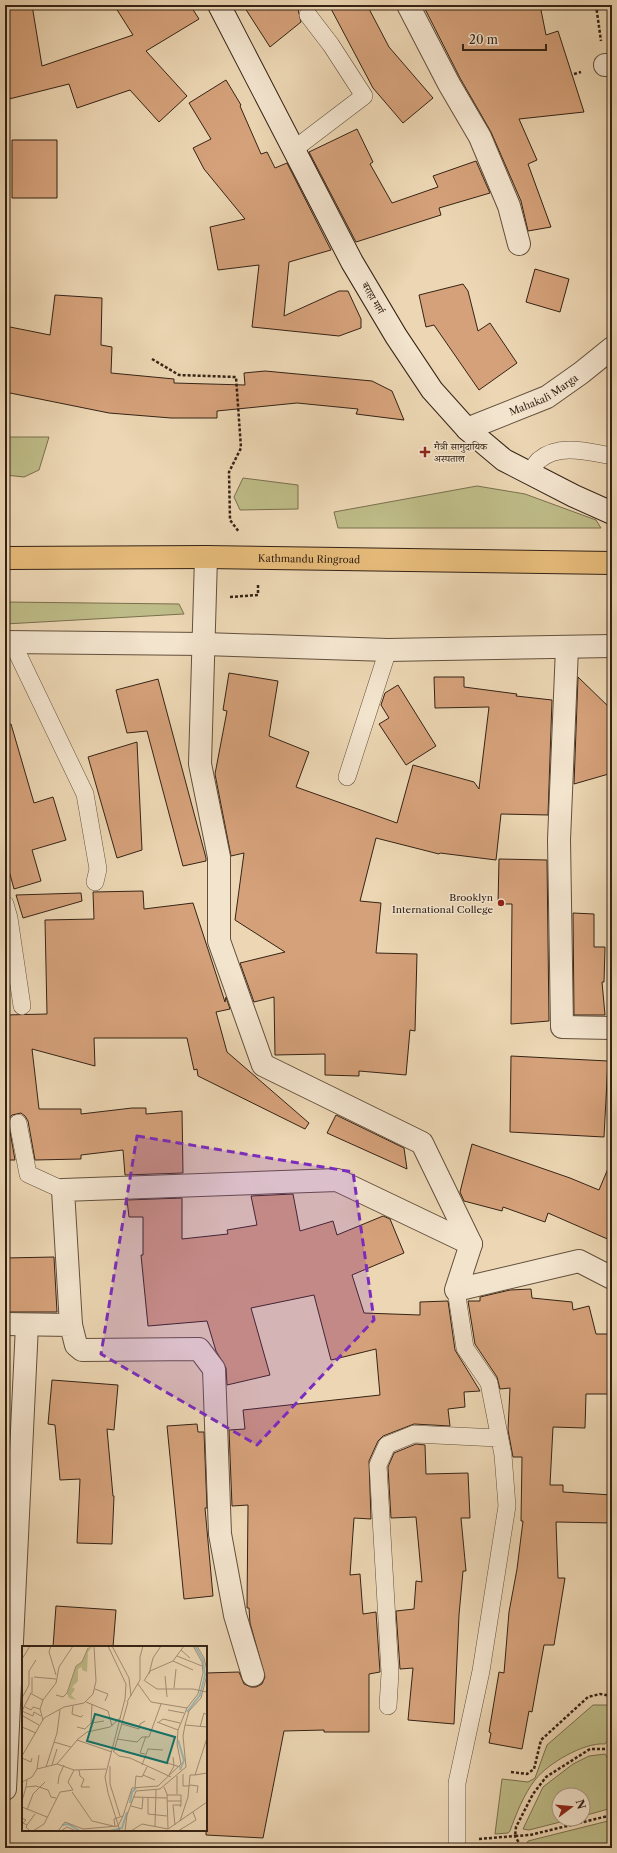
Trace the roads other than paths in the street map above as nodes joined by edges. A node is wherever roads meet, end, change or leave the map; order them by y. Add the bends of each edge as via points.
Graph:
1 (219, 5) edge
2 (408, 5) edge
3 (308, 15) dead end
4 (293, 150) junction
5 (519, 244) dead end
6 (612, 348) edge
7 (467, 429) junction
8 (612, 456) edge
9 (531, 474) junction
10 (612, 513) edge
11 (206, 557) junction
12 (5, 558) edge
13 (612, 563) edge
14 (8, 642) edge
15 (204, 644) junction
16 (612, 646) edge
17 (567, 648) junction
18 (388, 650) junction
19 (347, 777) dead end
20 (95, 882) dead end
21 (5, 904) edge
22 (22, 1006) dead end
23 (612, 1028) edge
24 (18, 1123) dead end
25 (63, 1190) junction
26 (471, 1244) junction
27 (612, 1278) edge
28 (456, 1290) junction
29 (5, 1324) edge
30 (27, 1325) junction
31 (71, 1325) junction
32 (498, 1438) junction
33 (253, 1675) dead end
34 (388, 1706) dead end
35 (5, 1789) edge
36 (457, 1844) edge

1 - 4 street, बराहा मार्ग
2 - 5 street via 480,138 509,206
3 - 4 lane via 364,96
4 - 7 street, बराहा मार्ग via 352,262 396,336 432,390
6 - 7 street, Mahakali Marga via 547,397
7 - 9 street, बराहा मार्ग via 504,460
8 - 9 lane via 568,449 551,453 538,461
9 - 10 street, बराहा मार्ग
11 - 12 highway, Kathmandu Ringroad
11 - 13 highway, Kathmandu Ringroad
11 - 15 street
14 - 15 street
14 - 20 lane via 85,794 98,869
15 - 18 street
15 - 26 street via 200,764 219,857 219,941 263,1065 422,1143
16 - 17 street
17 - 18 street
17 - 23 street via 559,840 562,1028
18 - 19 lane
21 - 22 lane
24 - 25 lane via 28,1174
25 - 26 street via 336,1180
25 - 31 street
26 - 28 street
27 - 28 street via 579,1261
28 - 32 lane via 465,1348 489,1383
29 - 30 street
30 - 31 street
30 - 35 street
31 - 33 street via 76,1345 82,1350 199,1350 214,1369 220,1534 235,1615
32 - 34 lane via 414,1434 387,1445 378,1465 390,1673
32 - 36 lane via 503,1456 507,1506 481,1671 457,1783

